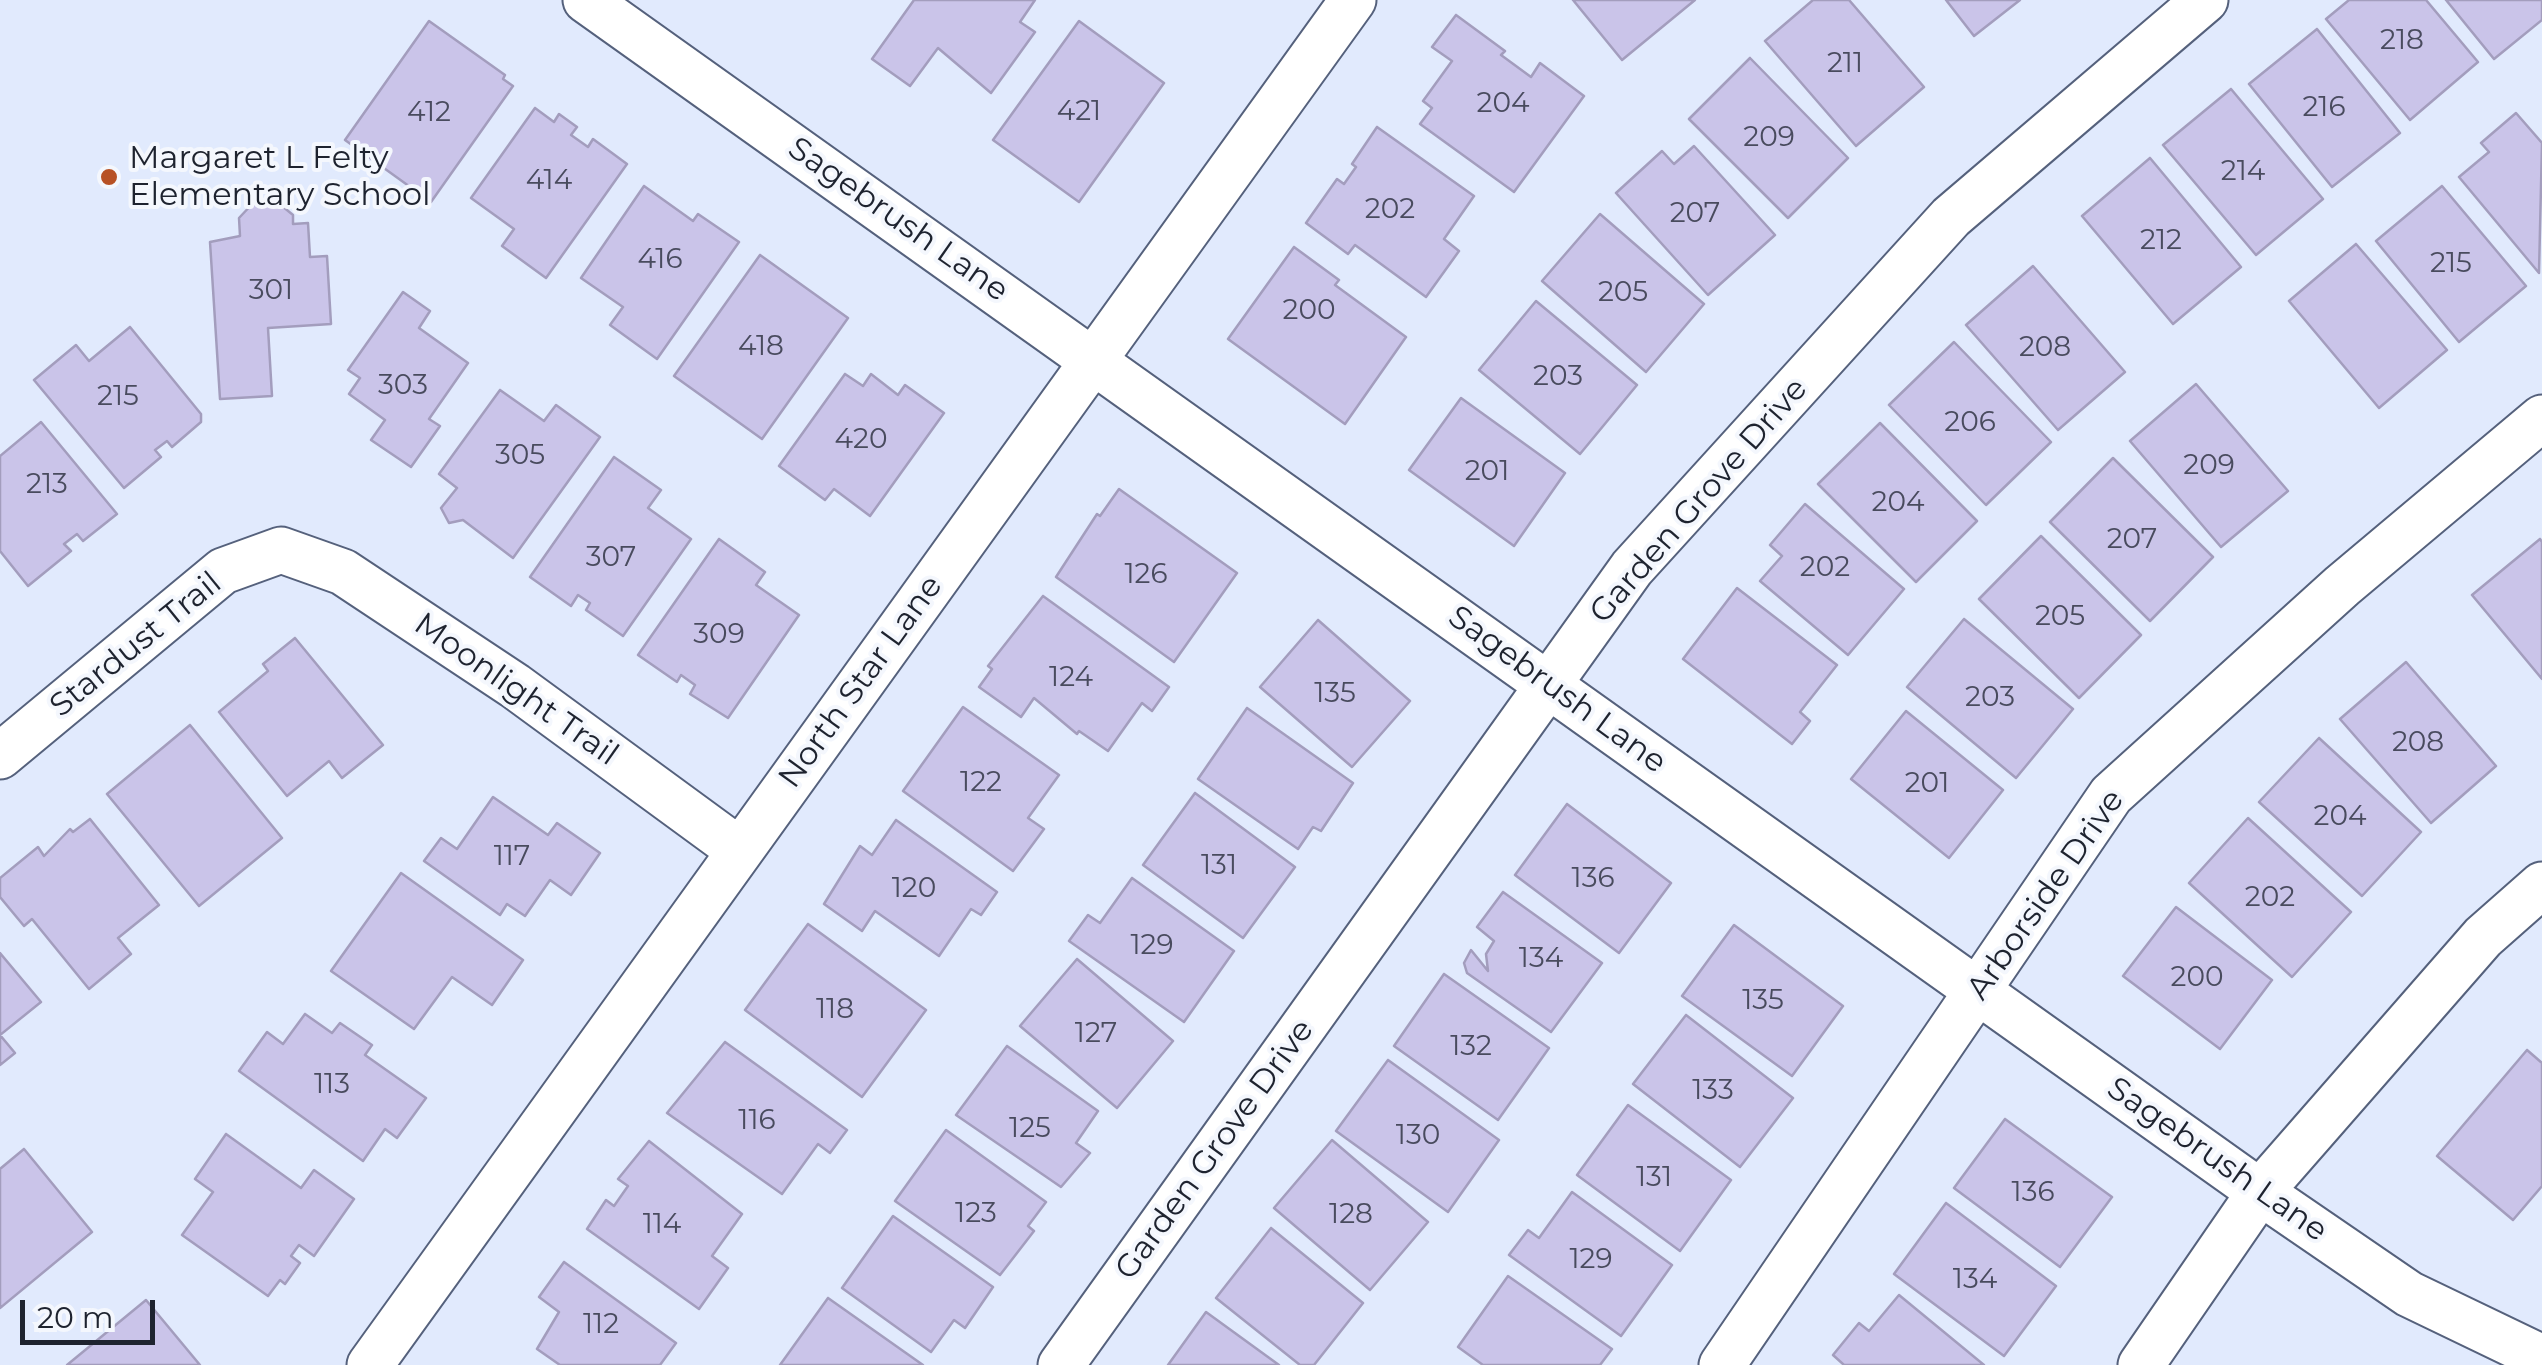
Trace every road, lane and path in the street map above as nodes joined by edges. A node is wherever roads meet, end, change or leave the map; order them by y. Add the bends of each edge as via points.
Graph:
1 (586, 0) edge
2 (1353, 0) edge
3 (2205, 0) edge
4 (1095, 359) junction
5 (2542, 418) edge
6 (281, 550) joint
7 (1549, 684) junction
8 (0, 756) edge
9 (739, 850) junction
10 (2542, 885) edge
11 (1977, 992) junction
12 (2260, 1192) junction
13 (2542, 1358) edge
14 (370, 1365) edge
15 (1060, 1365) edge
16 (1722, 1365) edge
17 (2141, 1365) edge

1 - 4 street, Sagebrush Lane
2 - 4 street, North Star Lane
3 - 7 street, Garden Grove Drive via 1951,216 1632,568
4 - 7 street, Sagebrush Lane
4 - 9 street, North Star Lane
5 - 11 street, Arborside Drive via 2342,586 2112,795
6 - 8 street, Stardust Trail via 223,572
6 - 9 street, Moonlight Trail via 344,572 515,686
7 - 11 street, Sagebrush Lane
7 - 15 street, Garden Grove Drive
9 - 14 street, North Star Lane
10 - 12 street via 2483,937
11 - 12 street, Sagebrush Lane
11 - 16 street, Arborside Drive
12 - 13 street, Sagebrush Lane via 2410,1294
12 - 17 street

